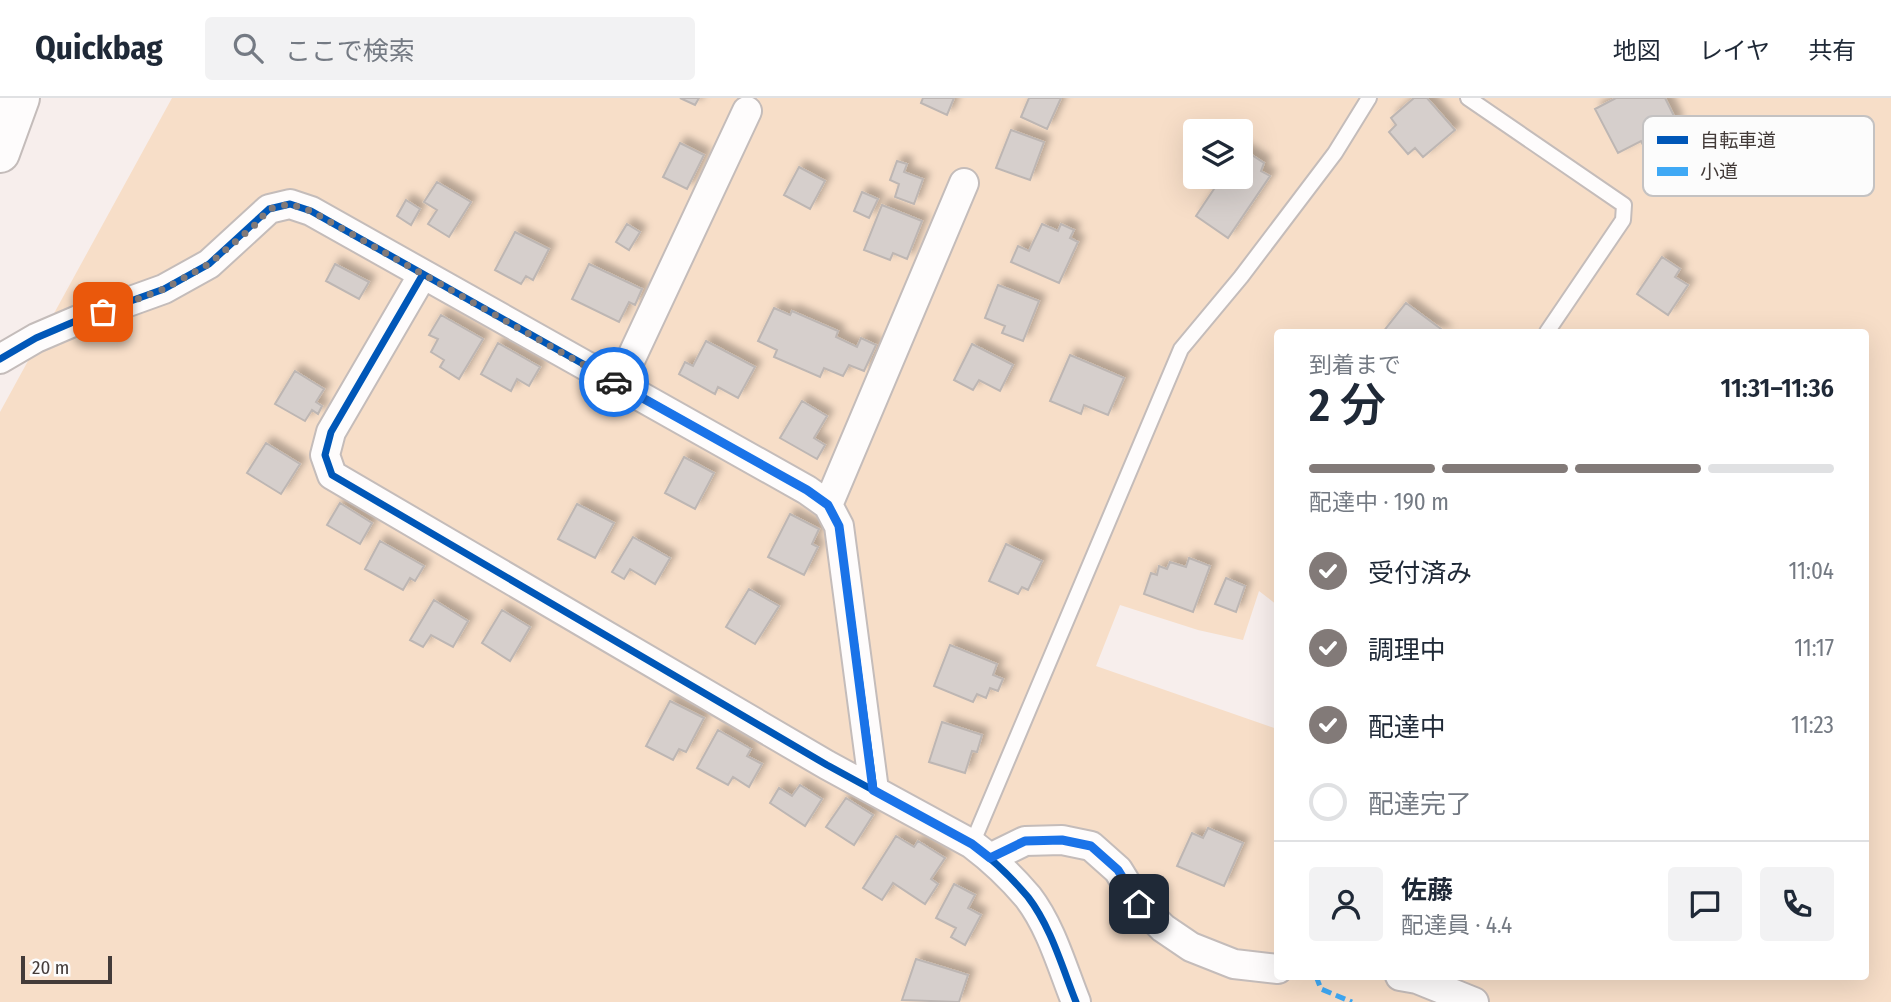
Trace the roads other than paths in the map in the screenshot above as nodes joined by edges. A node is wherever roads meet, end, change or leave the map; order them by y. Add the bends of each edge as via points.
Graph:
1 (20, 98) edge
2 (1369, 98) edge
3 (1468, 98) edge
4 (747, 111) dead end
5 (0, 153) edge
6 (964, 183) dead end
7 (422, 274) junction
8 (1549, 329) edge
9 (0, 359) edge
10 (619, 384) junction
11 (828, 505) junction
12 (873, 790) junction
13 (981, 851) junction
14 (1274, 969) edge
15 (1419, 980) edge
16 (1076, 1002) edge
17 (1474, 1002) edge

1 - 5 main road
2 - 13 lane via 1335,153 1181,349
3 - 8 lane via 1624,205 1623,220
4 - 10 street
6 - 11 street
7 - 9 street via 311,211 290,204 269,209 209,264 164,289 78,320
7 - 10 street
7 - 12 street via 331,432 325,455 332,474
10 - 11 street
11 - 12 street via 839,526
12 - 13 street
13 - 14 street via 1025,841 1062,840 1091,846 1118,870 1139,904 1191,947 1234,964
13 - 16 street via 1028,898 1049,935
15 - 17 street

